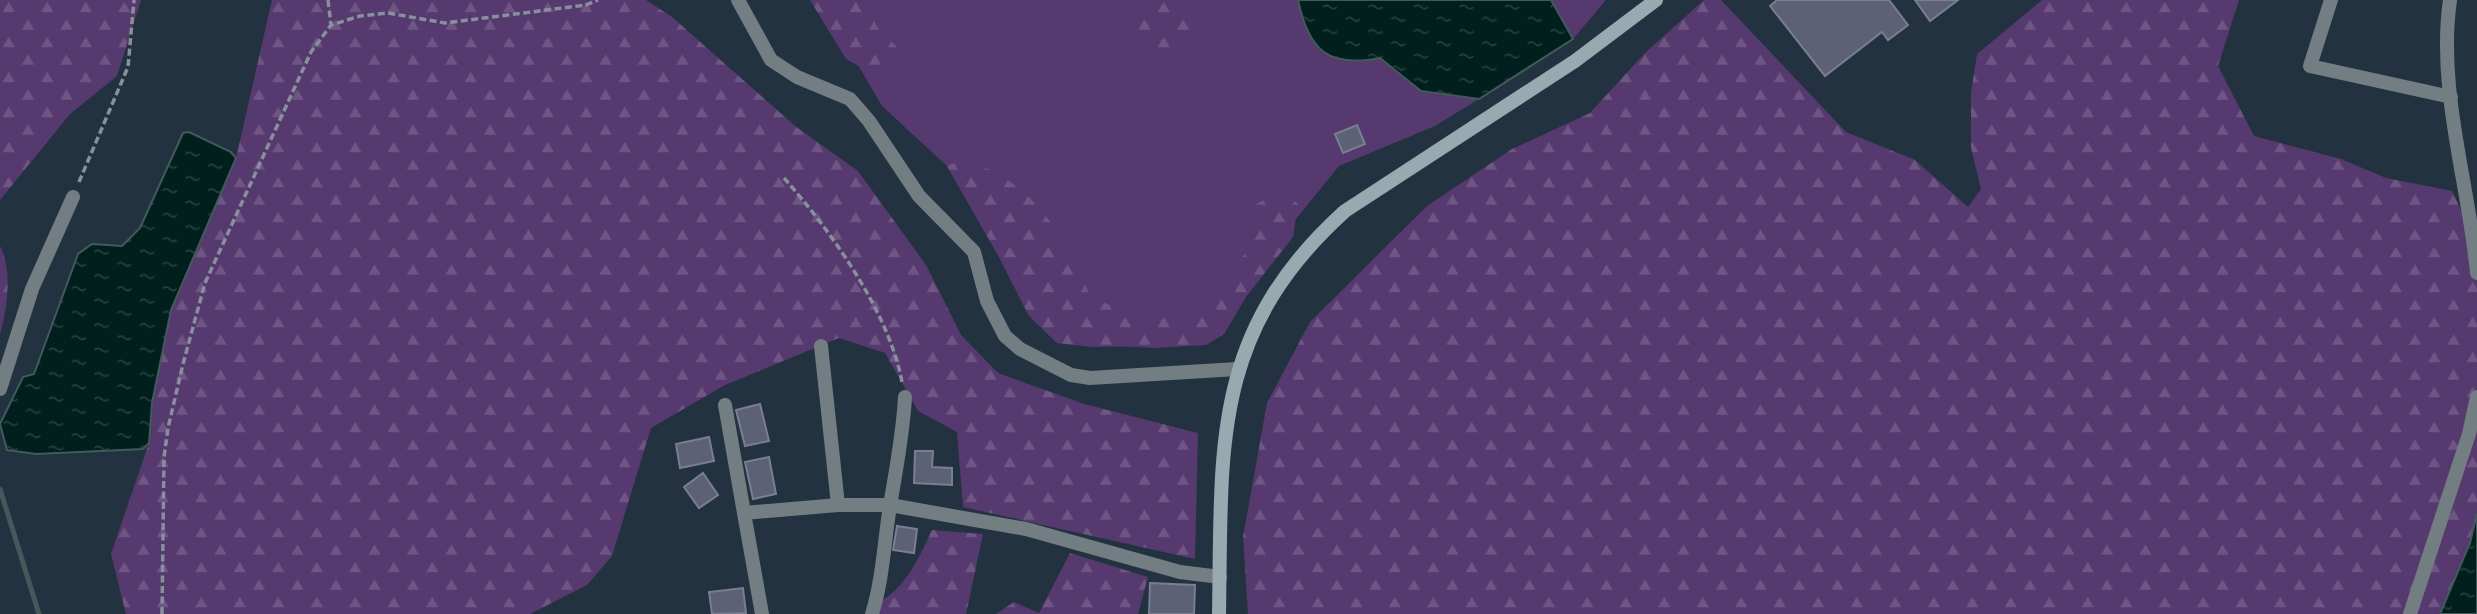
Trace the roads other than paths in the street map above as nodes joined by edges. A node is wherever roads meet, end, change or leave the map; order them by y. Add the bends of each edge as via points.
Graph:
1 (738, 0) edge
2 (1656, 0) edge
3 (2331, 0) edge
4 (2450, 0) edge
5 (2451, 97) junction
6 (73, 197) road end
7 (2477, 273) edge
8 (821, 346) dead end
9 (1237, 369) junction
10 (0, 389) edge
11 (905, 397) road end
12 (2477, 397) edge
13 (724, 405) dead end
14 (838, 505) junction
15 (890, 505) junction
16 (744, 513) junction
17 (1220, 577) junction
18 (762, 614) edge
19 (872, 614) edge
20 (1219, 614) edge
21 (2410, 614) edge

1 - 9 street via 771,60 797,78 850,99 869,121 919,196 974,253 995,318 1005,336 1020,349 1071,375 1090,378
2 - 9 street via 1575,61 1345,211 1318,236 1270,297
3 - 5 street via 2309,66
4 - 5 street
5 - 7 street
6 - 10 street via 32,289
8 - 14 street
9 - 17 street via 1225,425
11 - 15 street via 903,442
12 - 21 street
13 - 16 street
14 - 15 street
14 - 16 street
15 - 17 street via 1026,528 1180,572
15 - 19 street via 881,586
16 - 18 street
17 - 20 street

